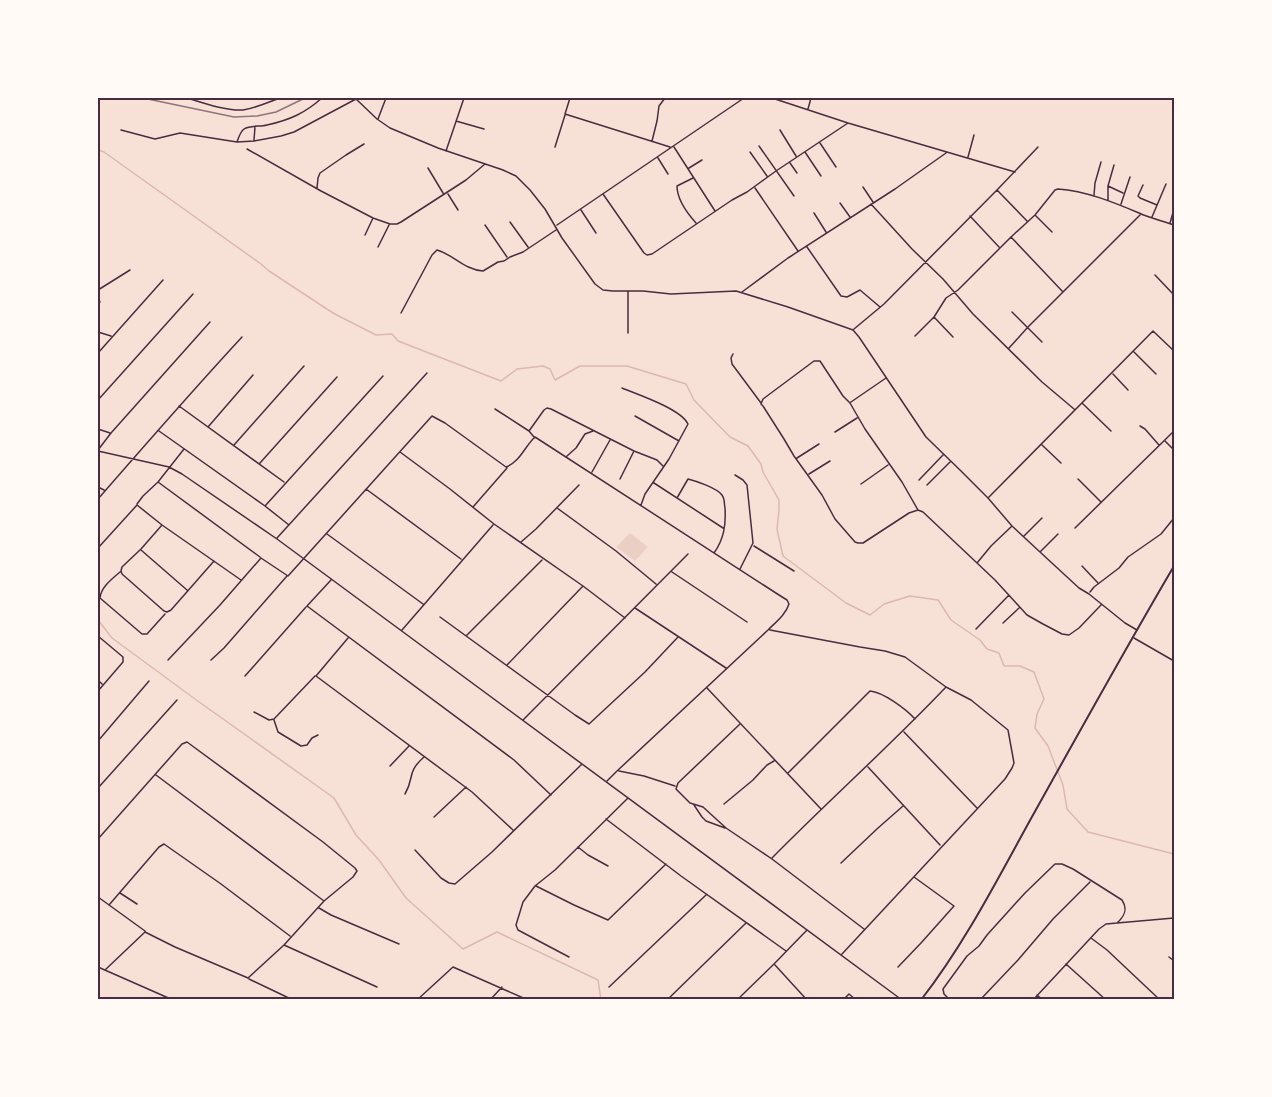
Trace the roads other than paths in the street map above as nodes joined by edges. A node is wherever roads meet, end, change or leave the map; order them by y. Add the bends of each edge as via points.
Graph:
1 (187, 98) edge
2 (280, 98) edge
3 (322, 98) edge
4 (356, 98) edge
5 (386, 98) edge
6 (464, 98) edge
7 (570, 98) edge
8 (665, 98) edge
9 (744, 98) edge
10 (772, 98) edge
11 (811, 98) edge
12 (808, 110) junction
13 (565, 114) junction
14 (377, 119) junction
15 (456, 121) junction
16 (848, 123) junction
17 (255, 127) junction
18 (484, 129) dead end
19 (121, 130) dead end
20 (780, 130) dead end
21 (974, 135) dead end
22 (254, 141) junction
23 (652, 141) junction
24 (237, 142) junction
25 (820, 142) junction
26 (364, 144) dead end
27 (759, 146) dead end
28 (555, 147) dead end
29 (672, 147) junction
30 (1038, 147) dead end
31 (247, 149) dead end
32 (446, 150) junction
33 (750, 152) dead end
34 (805, 152) junction
35 (946, 152) junction
36 (658, 157) junction
37 (796, 157) junction
38 (968, 158) junction
39 (702, 160) dead end
40 (789, 162) junction
41 (1101, 162) dead end
42 (485, 164) junction
43 (1114, 165) dead end
44 (836, 167) dead end
45 (429, 168) dead end
46 (688, 168) junction
47 (776, 171) junction
48 (1015, 172) junction
49 (797, 173) dead end
50 (668, 174) dead end
51 (821, 176) dead end
52 (767, 177) junction
53 (1130, 177) dead end
54 (693, 178) junction
55 (1166, 184) dead end
56 (1108, 186) junction
57 (1143, 186) dead end
58 (754, 187) junction
59 (863, 187) dead end
60 (317, 189) junction
61 (997, 190) junction
62 (1124, 193) junction
63 (446, 194) junction
64 (603, 194) junction
65 (794, 196) dead end
66 (1094, 196) junction
67 (1108, 201) junction
68 (840, 203) dead end
69 (872, 203) junction
70 (1121, 205) junction
71 (1158, 205) junction
72 (1174, 209) edge
73 (458, 210) dead end
74 (580, 210) junction
75 (716, 211) junction
76 (814, 213) dead end
77 (1035, 214) junction
78 (1141, 214) junction
79 (970, 216) junction
80 (1152, 217) junction
81 (373, 218) junction
82 (850, 218) junction
83 (510, 222) dead end
84 (1028, 222) junction
85 (390, 224) junction
86 (696, 224) junction
87 (1170, 224) junction
88 (485, 225) dead end
89 (1174, 225) edge
90 (557, 227) junction
91 (1052, 232) dead end
92 (596, 233) dead end
93 (827, 233) junction
94 (365, 235) dead end
95 (1011, 237) junction
96 (807, 246) junction
97 (378, 247) dead end
98 (529, 248) junction
99 (1000, 248) junction
100 (799, 252) junction
101 (508, 258) junction
102 (926, 263) junction
103 (130, 270) dead end
104 (1155, 275) dead end
105 (163, 280) dead end
106 (98, 291) edge
107 (628, 291) junction
108 (741, 292) junction
109 (954, 292) junction
110 (1063, 292) junction
111 (193, 294) dead end
112 (1174, 295) edge
113 (880, 308) junction
114 (1012, 312) dead end
115 (401, 313) dead end
116 (933, 317) junction
117 (210, 322) dead end
118 (1028, 327) junction
119 (853, 330) junction
120 (98, 332) edge
121 (628, 333) dead end
122 (112, 336) junction
123 (915, 336) dead end
124 (242, 337) dead end
125 (953, 337) dead end
126 (1042, 342) dead end
127 (1174, 349) edge
128 (1008, 350) junction
129 (1133, 351) junction
130 (98, 353) edge
131 (733, 354) dead end
132 (304, 366) dead end
133 (427, 373) dead end
134 (1112, 373) junction
135 (1156, 374) dead end
136 (254, 375) dead end
137 (382, 376) dead end
138 (337, 378) dead end
139 (886, 378) junction
140 (622, 387) dead end
141 (1128, 390) dead end
142 (98, 398) edge
143 (850, 403) junction
144 (1082, 403) junction
145 (761, 404) junction
146 (178, 406) junction
147 (495, 409) dead end
148 (1074, 409) junction
149 (635, 416) dead end
150 (858, 417) junction
151 (1140, 426) dead end
152 (207, 427) junction
153 (98, 429) edge
154 (158, 430) junction
155 (594, 430) junction
156 (529, 431) junction
157 (1110, 431) dead end
158 (1174, 431) edge
159 (835, 432) dead end
160 (111, 433) junction
161 (534, 437) junction
162 (611, 439) junction
163 (680, 441) junction
164 (1165, 441) junction
165 (819, 444) dead end
166 (1041, 444) junction
167 (233, 446) junction
168 (1160, 446) junction
169 (184, 449) junction
170 (1174, 450) edge
171 (98, 451) edge
172 (399, 451) junction
173 (634, 451) junction
174 (944, 454) junction
175 (567, 457) junction
176 (134, 459) junction
177 (796, 459) junction
178 (830, 461) dead end
179 (951, 461) junction
180 (259, 463) junction
181 (1061, 463) dead end
182 (889, 464) junction
183 (169, 467) junction
184 (507, 467) junction
185 (664, 467) junction
186 (592, 473) junction
187 (735, 475) dead end
188 (808, 475) junction
189 (620, 479) dead end
190 (1078, 479) dead end
191 (919, 480) dead end
192 (158, 482) junction
193 (285, 483) junction
194 (653, 483) junction
195 (861, 484) dead end
196 (579, 485) dead end
197 (927, 485) dead end
198 (98, 487) edge
199 (365, 489) junction
200 (105, 490) junction
201 (677, 498) junction
202 (988, 498) junction
203 (98, 499) edge
204 (1102, 503) junction
205 (137, 505) junction
206 (641, 505) junction
207 (265, 506) junction
208 (473, 507) junction
209 (557, 508) junction
210 (918, 510) junction
211 (1042, 518) dead end
212 (1174, 519) edge
213 (494, 524) junction
214 (162, 525) junction
215 (290, 526) junction
216 (1012, 526) junction
217 (724, 528) junction
218 (1075, 528) dead end
219 (327, 534) junction
220 (1058, 534) dead end
221 (1023, 536) junction
222 (277, 539) junction
223 (520, 542) junction
224 (753, 546) junction
225 (98, 548) edge
226 (141, 549) junction
227 (1040, 552) junction
228 (714, 553) junction
229 (688, 554) dead end
230 (261, 558) junction
231 (303, 559) junction
232 (542, 559) junction
233 (462, 560) junction
234 (214, 561) junction
235 (976, 563) junction
236 (1082, 566) dead end
237 (1174, 566) edge
238 (740, 570) junction
239 (121, 571) junction
240 (671, 571) junction
241 (794, 571) dead end
242 (288, 576) junction
243 (241, 580) junction
244 (331, 580) junction
245 (1098, 583) junction
246 (657, 585) junction
247 (583, 586) junction
248 (188, 590) junction
249 (1089, 594) junction
250 (1009, 595) junction
251 (424, 604) junction
252 (1102, 604) junction
253 (307, 606) junction
254 (1019, 607) junction
255 (634, 608) junction
256 (166, 612) junction
257 (440, 617) dead end
258 (625, 618) junction
259 (747, 622) dead end
260 (1003, 623) dead end
261 (976, 628) dead end
262 (768, 630) junction
263 (1137, 630) junction
264 (401, 631) junction
265 (98, 636) edge
266 (466, 636) junction
267 (348, 637) junction
268 (678, 637) junction
269 (1133, 638) junction
270 (168, 660) dead end
271 (211, 660) dead end
272 (1174, 661) edge
273 (507, 665) junction
274 (727, 668) junction
275 (245, 676) dead end
276 (316, 676) junction
277 (98, 680) edge
278 (149, 681) dead end
279 (103, 685) junction
280 (946, 687) junction
281 (706, 688) junction
282 (98, 691) edge
283 (547, 695) junction
284 (177, 700) dead end
285 (254, 712) dead end
286 (274, 719) junction
287 (915, 719) junction
288 (523, 720) junction
289 (740, 724) junction
290 (903, 732) junction
291 (318, 735) dead end
292 (98, 741) edge
293 (409, 745) junction
294 (425, 757) junction
295 (775, 760) junction
296 (582, 764) junction
297 (390, 766) dead end
298 (867, 767) junction
299 (617, 771) junction
300 (788, 773) junction
301 (155, 775) junction
302 (607, 782) junction
303 (676, 786) junction
304 (466, 787) junction
305 (98, 788) edge
306 (405, 794) dead end
307 (551, 795) junction
308 (628, 798) junction
309 (724, 804) dead end
310 (693, 805) junction
311 (904, 805) junction
312 (977, 808) junction
313 (820, 809) junction
314 (434, 817) dead end
315 (606, 819) junction
316 (726, 828) junction
317 (513, 830) junction
318 (98, 839) edge
319 (942, 846) junction
320 (578, 847) junction
321 (415, 850) dead end
322 (772, 859) junction
323 (842, 863) dead end
324 (666, 864) junction
325 (608, 866) dead end
326 (914, 877) junction
327 (1091, 881) junction
328 (535, 886) junction
329 (120, 892) junction
330 (706, 894) junction
331 (98, 897) edge
332 (324, 902) junction
333 (136, 904) dead end
334 (109, 905) junction
335 (318, 908) junction
336 (1174, 918) edge
337 (1117, 922) junction
338 (746, 923) junction
339 (807, 929) junction
340 (865, 930) junction
341 (145, 932) junction
342 (291, 936) junction
343 (1090, 938) junction
344 (399, 944) dead end
345 (284, 945) junction
346 (786, 951) junction
347 (842, 954) junction
348 (569, 957) dead end
349 (1169, 957) dead end
350 (1174, 961) edge
351 (1065, 963) junction
352 (774, 964) junction
353 (98, 967) edge
354 (898, 967) dead end
355 (105, 970) junction
356 (248, 978) junction
357 (376, 987) dead end
358 (502, 987) junction
359 (609, 987) dead end
360 (1037, 995) junction
361 (173, 999) edge
362 (293, 999) edge
363 (417, 999) edge
364 (490, 999) edge
365 (528, 999) edge
366 (668, 999) edge
367 (736, 999) edge
368 (807, 999) edge
369 (843, 999) edge
370 (856, 999) edge
371 (902, 999) edge
372 (921, 999) edge
373 (950, 999) edge
374 (980, 999) edge
375 (1033, 999) edge
376 (1043, 999) edge
377 (1106, 999) edge
378 (1160, 999) edge

1 - 2 street via 241,110
3 - 17 street via 292,118
4 - 14 street
4 - 22 street via 286,135
5 - 14 street
6 - 15 street
7 - 13 street
8 - 23 street via 659,106
9 - 29 street
10 - 12 street
11 - 12 street
12 - 16 street
13 - 23 street
13 - 28 street
14 - 32 street
15 - 18 street
15 - 32 street
16 - 25 street
16 - 35 street
17 - 22 street
17 - 24 street via 241,131
19 - 24 street via 156,139 180,133
20 - 37 street
21 - 38 street
22 - 24 street
23 - 29 street
25 - 34 street
25 - 44 street
26 - 60 street via 320,173
27 - 47 street
29 - 36 street
29 - 46 street
30 - 48 street
31 - 60 street
32 - 42 street
33 - 52 street
34 - 37 street
34 - 51 street
35 - 38 street
35 - 69 street
36 - 50 street
36 - 64 street
37 - 40 street
38 - 48 street
39 - 46 street
40 - 47 street
40 - 49 street
41 - 66 street
42 - 63 street
42 - 90 street via 516,176
43 - 56 street
45 - 63 street
46 - 54 street
47 - 52 street
47 - 65 street
48 - 61 street
52 - 58 street
53 - 62 street
54 - 75 street
54 - 86 street via 677,189
55 - 71 street
56 - 62 street
56 - 67 street
57 - 71 street via 1138,196
58 - 75 street
58 - 100 street
59 - 69 street
60 - 81 street
61 - 79 street
61 - 84 street
62 - 70 street
63 - 73 street
63 - 85 street via 401,222
64 - 74 street
64 - 86 street via 647,255
66 - 67 street
66 - 77 street via 1058,189
67 - 70 street
68 - 82 street
69 - 82 street
69 - 102 street
70 - 78 street
71 - 80 street
72 - 87 street
74 - 90 street
74 - 92 street
75 - 86 street
76 - 93 street
77 - 84 street
77 - 91 street
78 - 80 street
78 - 110 street
79 - 99 street
79 - 102 street
80 - 87 street
81 - 85 street
81 - 94 street
82 - 93 street
83 - 98 street
84 - 95 street
85 - 97 street
87 - 89 street
88 - 101 street
90 - 98 street
90 - 107 street via 598,287
93 - 96 street
95 - 99 street
95 - 110 street
96 - 100 street
96 - 113 street via 841,296 860,291
98 - 101 street
99 - 109 street
100 - 108 street
101 - 115 street via 480,271 437,250
102 - 109 street
102 - 113 street
103 - 106 street
104 - 112 street
105 - 122 street
107 - 108 street
107 - 121 street
108 - 119 street
109 - 116 street
109 - 128 street
110 - 118 street
111 - 142 street
113 - 119 street
114 - 118 street
116 - 123 street
116 - 125 street
117 - 160 street
118 - 126 street
118 - 128 street
119 - 139 street
120 - 122 street
122 - 130 street
124 - 146 street
127 - 129 street via 1152,331
128 - 148 street
129 - 134 street
129 - 135 street
131 - 145 street via 732,364
132 - 167 street
133 - 215 street
134 - 141 street
134 - 144 street
136 - 152 street
137 - 193 street
138 - 180 street
139 - 143 street
139 - 174 street via 918,427
140 - 163 street via 684,416 688,424
143 - 145 street via 816,360 767,395
143 - 150 street
144 - 148 street
144 - 157 street
145 - 177 street
146 - 152 street
146 - 154 street
147 - 156 street
148 - 166 street
149 - 163 street
150 - 159 street
150 - 182 street
151 - 168 street
152 - 167 street
153 - 160 street
154 - 169 street
154 - 176 street
155 - 156 street via 548,408
155 - 162 street
155 - 175 street via 585,434
156 - 161 street
158 - 164 street
160 - 171 street
161 - 175 street
161 - 184 street
162 - 173 street
162 - 186 street
163 - 185 street
164 - 168 street
164 - 170 street
165 - 177 street
166 - 181 street
166 - 202 street
167 - 180 street
168 - 204 street
169 - 183 street
169 - 207 street
171 - 176 street
172 - 184 street via 433,416
172 - 199 street
172 - 208 street
173 - 185 street
173 - 189 street
174 - 179 street
174 - 191 street
175 - 186 street
176 - 183 street
176 - 200 street
177 - 188 street
178 - 188 street
179 - 197 street
179 - 202 street
180 - 193 street
182 - 195 street
182 - 210 street
183 - 192 street
183 - 222 street
184 - 208 street
185 - 194 street
186 - 206 street
187 - 224 street via 747,485
188 - 210 street via 836,519 858,543
190 - 204 street
192 - 205 street
192 - 230 street
193 - 207 street
194 - 201 street
194 - 206 street
196 - 209 street
198 - 200 street
199 - 219 street
199 - 233 street
200 - 203 street
201 - 217 street
201 - 217 street via 688,479 720,492 724,500
202 - 216 street
204 - 218 street
205 - 214 street
205 - 225 street
206 - 228 street
207 - 215 street
208 - 213 street
209 - 223 street
209 - 246 street
210 - 235 street
211 - 221 street
212 - 245 street via 1161,534
213 - 223 street
213 - 233 street
214 - 226 street
214 - 234 street
215 - 222 street
216 - 221 street
216 - 235 street
217 - 228 street
219 - 231 street
219 - 251 street
220 - 227 street
221 - 227 street
222 - 231 street
223 - 232 street
224 - 238 street
224 - 241 street
226 - 239 street
226 - 248 street
227 - 249 street
228 - 238 street
229 - 240 street
230 - 242 street
230 - 243 street
231 - 242 street
231 - 244 street
232 - 247 street
232 - 266 street
233 - 251 street
234 - 243 street
234 - 248 street
235 - 250 street
236 - 245 street
237 - 263 main road
238 - 262 street via 789,604
239 - 256 street
239 - 256 street via 107,584 100,598 142,634 147,634
240 - 246 street
240 - 259 street
242 - 271 street
243 - 270 street
244 - 253 street
244 - 264 street
245 - 249 street
246 - 255 street
247 - 258 street
247 - 273 street
248 - 256 street
249 - 252 street
250 - 254 street
250 - 261 street
251 - 264 street
252 - 254 street via 1079,628 1066,635 1038,622
252 - 263 street
253 - 267 street
253 - 275 street
254 - 260 street
255 - 258 street
255 - 268 street
257 - 266 street
258 - 283 street
262 - 274 street
262 - 280 street via 902,655
263 - 269 main road
264 - 288 street
265 - 279 street via 123,657 123,663
266 - 273 street
267 - 276 street
267 - 307 street via 514,760
268 - 274 street
268 - 283 street via 590,724
269 - 272 street
269 - 372 main road via 965,935
273 - 283 street
274 - 281 street
276 - 286 street
276 - 293 street
277 - 279 street
278 - 292 street
279 - 282 street
280 - 287 street
280 - 312 street via 971,700 1010,734 1012,768
281 - 289 street
281 - 299 street
283 - 288 street
284 - 305 street
285 - 286 street
286 - 291 street via 278,732 303,747
287 - 290 street
287 - 300 street via 907,710 870,691
288 - 296 street
289 - 295 street
289 - 303 street
290 - 298 street
290 - 312 street
293 - 294 street
293 - 297 street
294 - 304 street
294 - 306 street via 412,771
295 - 300 street
295 - 309 street
296 - 302 street
296 - 307 street
298 - 311 street
298 - 313 street
299 - 302 street
299 - 303 street
300 - 313 street
301 - 318 street
301 - 332 street
301 - 332 street via 187,742 312,833 357,871
302 - 308 street
303 - 310 street
304 - 314 street
304 - 317 street
307 - 317 street
308 - 315 street
308 - 339 street
310 - 316 street via 703,807
310 - 316 street via 706,821
311 - 319 street
311 - 323 street
312 - 319 street
313 - 322 street
315 - 320 street
315 - 324 street
316 - 322 street
317 - 321 street via 455,884 441,878
319 - 326 street
320 - 325 street
320 - 328 street
322 - 340 street
324 - 328 street via 608,920
324 - 330 street
326 - 340 street
326 - 354 street via 954,906
327 - 337 street via 1123,902 1125,912
327 - 373 street via 1064,864 1052,867 967,956 943,989
327 - 374 street
328 - 348 street via 523,902 517,928
329 - 333 street
329 - 334 street
329 - 342 street via 164,844
330 - 338 street
330 - 359 street
331 - 334 street
332 - 335 street
334 - 341 street
335 - 342 street
335 - 344 street
336 - 337 street
337 - 343 street via 1103,926
338 - 346 street
338 - 366 street
339 - 346 street
339 - 347 street
340 - 347 street
341 - 355 street
341 - 356 street
342 - 345 street
343 - 351 street
343 - 378 street
345 - 356 street
345 - 357 street
346 - 352 street
347 - 371 street
349 - 350 street
351 - 360 street
351 - 377 street
352 - 367 street
352 - 368 street
353 - 355 street
355 - 361 street
356 - 362 street
358 - 363 street via 453,967
358 - 364 street
358 - 365 street
360 - 375 street
360 - 376 street
369 - 370 street via 849,994

